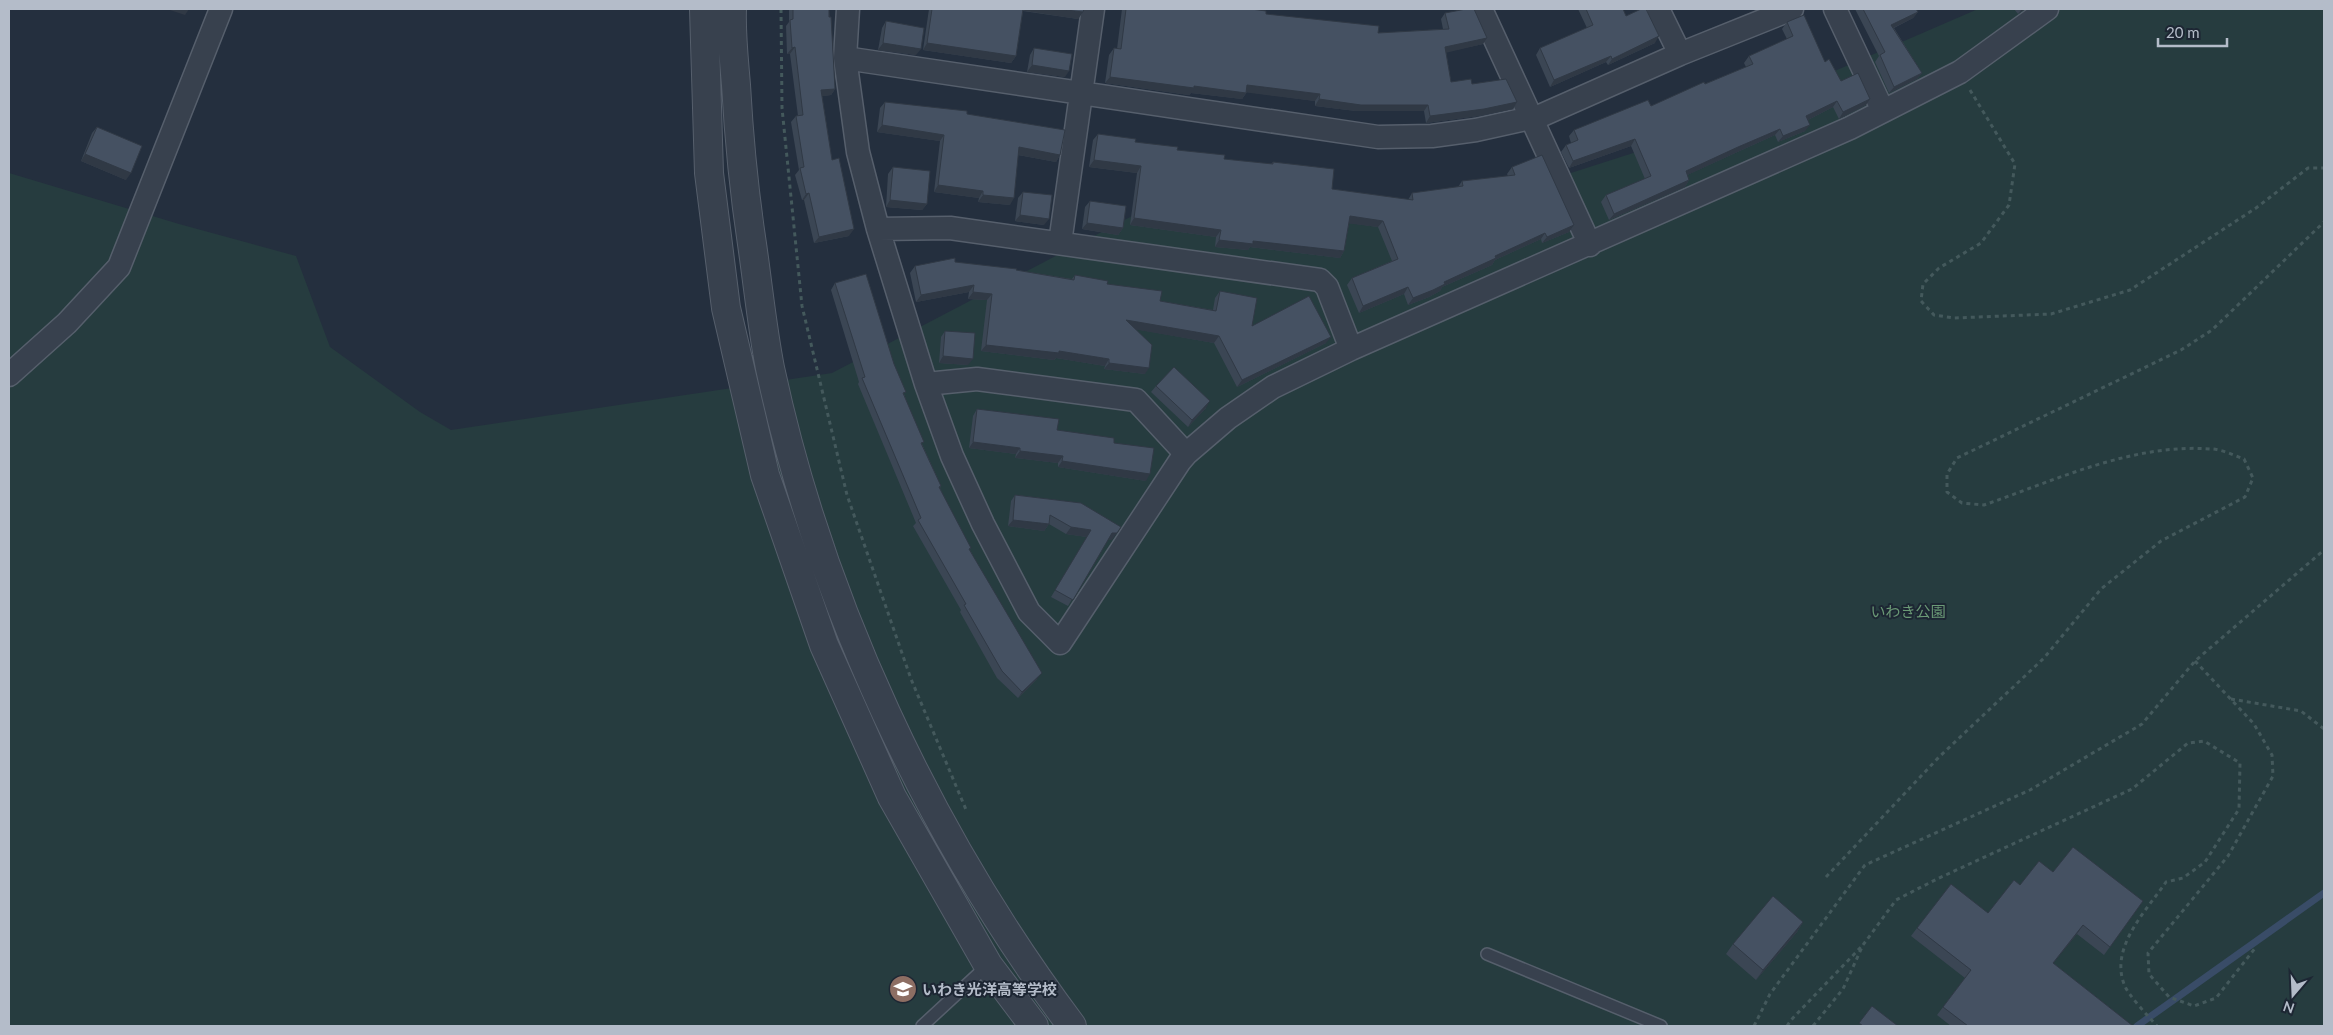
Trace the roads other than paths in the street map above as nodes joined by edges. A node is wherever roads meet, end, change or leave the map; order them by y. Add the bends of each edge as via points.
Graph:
1 (221, 9) edge
2 (704, 9) edge
3 (732, 9) edge
4 (848, 9) edge
5 (1093, 9) edge
6 (1482, 9) edge
7 (1658, 9) edge
8 (1792, 9) edge
9 (1834, 9) edge
10 (2046, 9) edge
11 (1680, 54) junction
12 (845, 58) junction
13 (1080, 94) junction
14 (1883, 111) junction
15 (1532, 118) junction
16 (878, 228) junction
17 (1060, 244) junction
18 (1590, 244) junction
19 (1351, 349) junction
20 (9, 375) edge
21 (926, 384) junction
22 (1186, 454) junction
23 (1015, 946) junction
24 (1487, 954) dead end
25 (988, 965) junction
26 (922, 1026) edge
27 (1034, 1026) edge
28 (1072, 1026) edge
29 (1660, 1026) edge

1 - 20 street via 120,267
2 - 25 street via 709,173 726,308 765,475 824,645 892,798
3 - 23 street via 741,174 770,367 795,464 851,634 902,746 939,820
4 - 12 street
5 - 13 street
6 - 15 street
7 - 11 street
8 - 11 street
9 - 14 street
10 - 14 street via 1960,72
11 - 15 street
12 - 13 street
12 - 16 street via 858,152
13 - 15 street via 1378,137 1432,136
13 - 17 street
14 - 18 street
15 - 18 street
16 - 17 street via 950,228
16 - 21 street
17 - 19 street via 1320,280 1327,287
18 - 19 street
19 - 22 street via 1273,387 1228,418
21 - 22 street via 977,379 1136,400
21 - 22 street via 952,456 983,524 1029,612 1060,643
23 - 25 street
23 - 28 street
24 - 29 lane
25 - 26 lane
25 - 27 street

